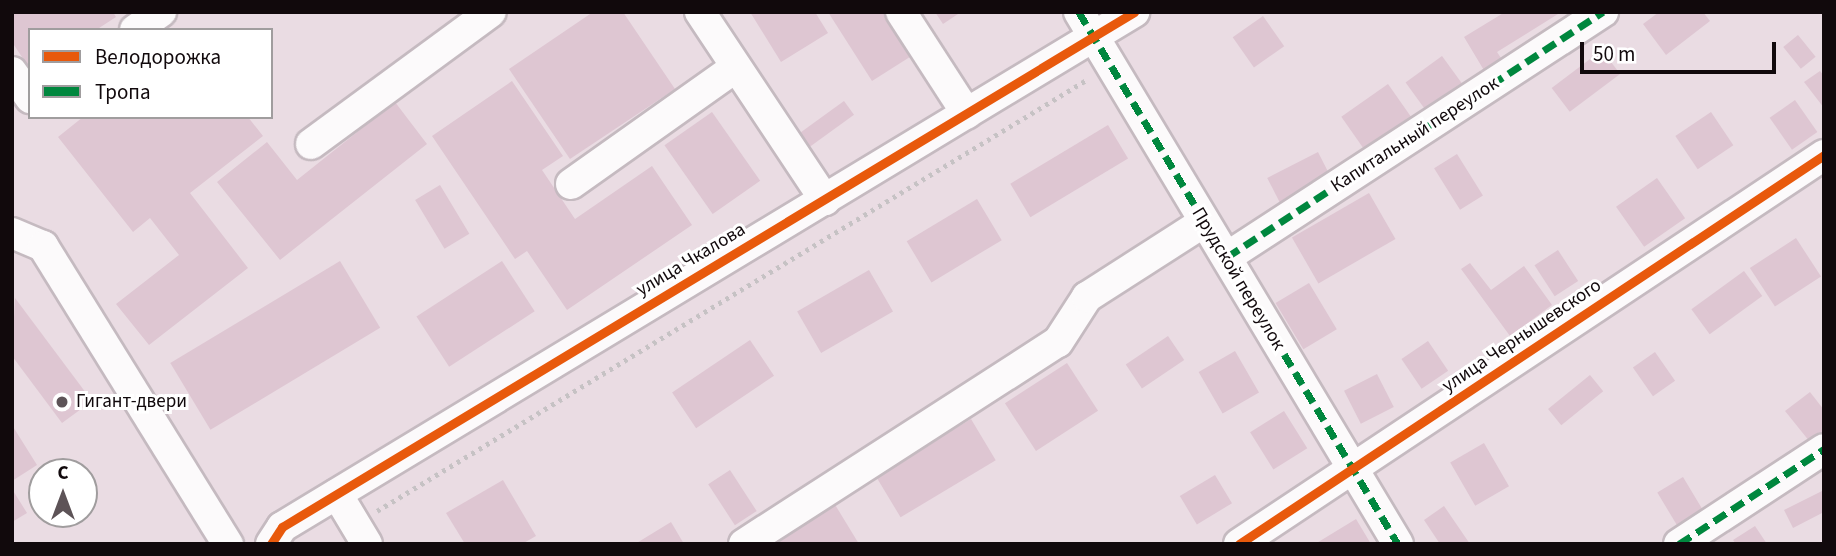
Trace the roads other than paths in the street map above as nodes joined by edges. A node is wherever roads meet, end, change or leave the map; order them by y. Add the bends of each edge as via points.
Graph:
1 (491, 12) edge
2 (699, 12) edge
3 (901, 12) edge
4 (1079, 12) edge
5 (1134, 12) edge
6 (1603, 12) edge
7 (1095, 37) junction
8 (735, 68) junction
9 (12, 72) edge
10 (28, 95) edge
11 (967, 114) junction
12 (311, 144) dead end
13 (1824, 155) edge
14 (571, 184) dead end
15 (825, 200) junction
16 (1204, 222) junction
17 (12, 233) edge
18 (1227, 257) junction
19 (1824, 449) edge
20 (1352, 471) junction
21 (337, 494) junction
22 (362, 534) edge
23 (228, 544) edge
24 (271, 544) edge
25 (744, 544) edge
26 (1239, 544) edge
27 (1398, 544) edge
28 (1679, 544) edge

1 - 12 street
2 - 8 street
3 - 11 street
4 - 7 street, Прудской переулок
5 - 7 street, улица Чкалова
6 - 18 street, Капитальный переулок
7 - 11 street, улица Чкалова
7 - 16 street, Прудской переулок
8 - 14 street
8 - 15 street
9 - 10 street
11 - 15 street, улица Чкалова
13 - 20 street, улица Чернышевского
15 - 21 street, улица Чкалова
16 - 18 street, Прудской переулок
16 - 25 street via 1087,297 1058,342
17 - 23 street via 43,246
18 - 20 street, Прудской переулок
19 - 28 street
20 - 26 street, улица Чернышевского
20 - 27 street, Прудской переулок
21 - 22 street
21 - 24 street, улица Чкалова via 282,527

